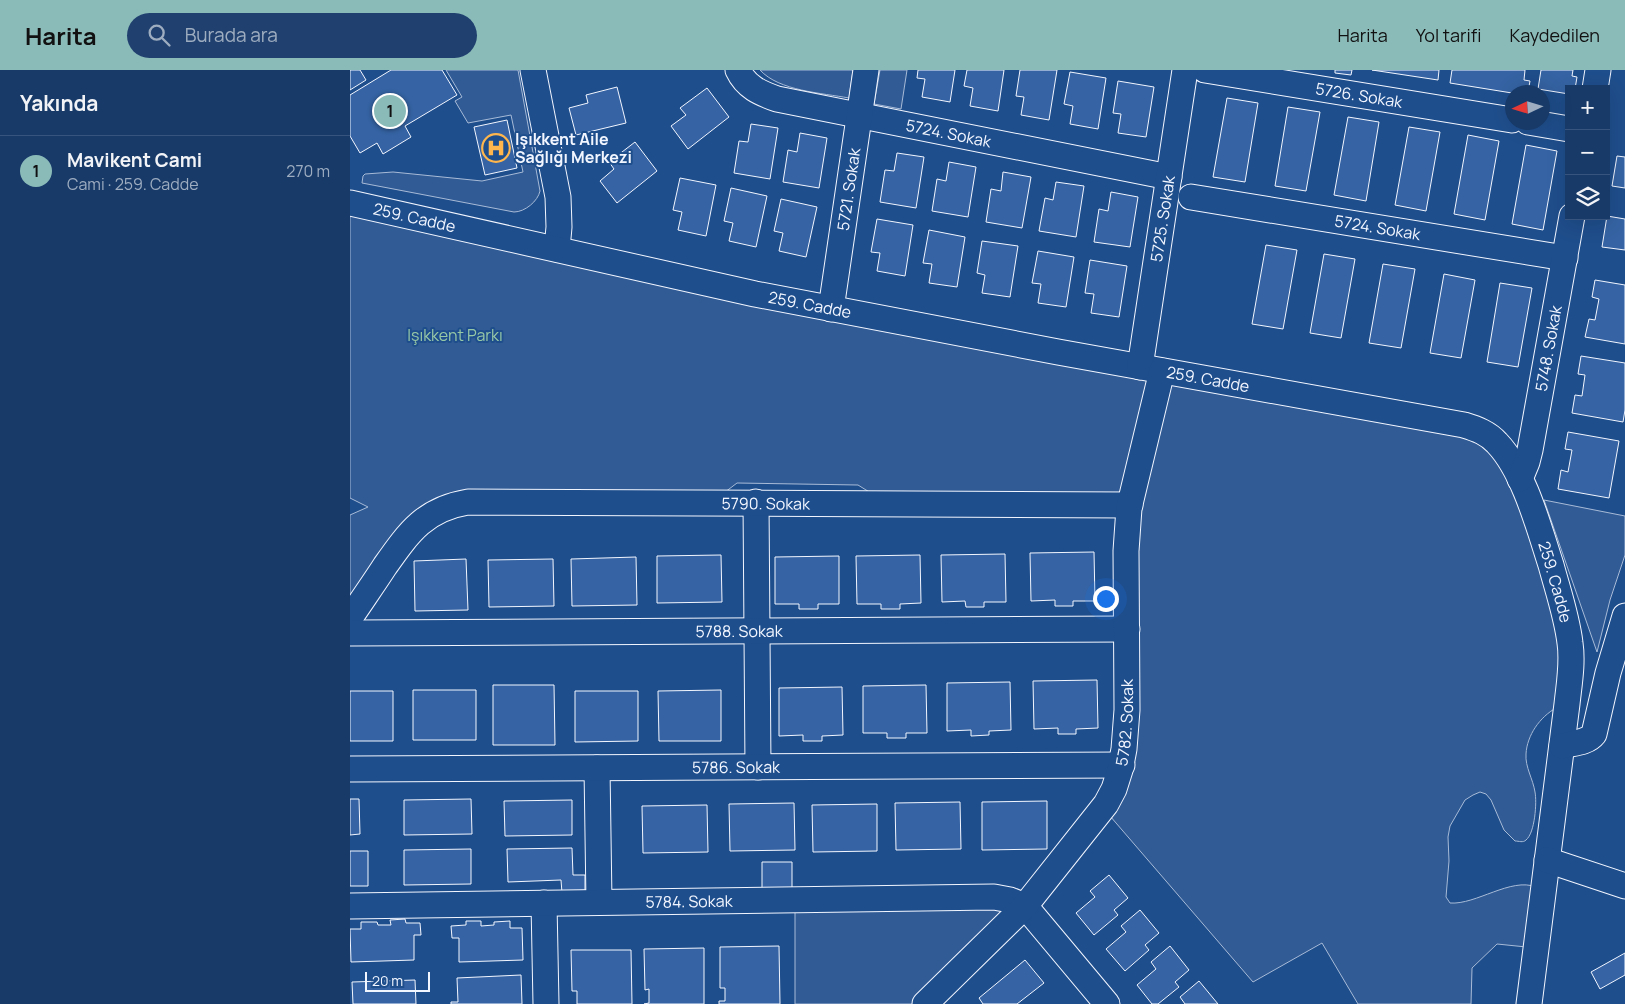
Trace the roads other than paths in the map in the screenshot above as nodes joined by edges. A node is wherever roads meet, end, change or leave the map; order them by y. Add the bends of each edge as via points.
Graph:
1 (534, 70) edge
2 (738, 70) edge
3 (866, 70) edge
4 (1185, 70) edge
5 (1205, 70) edge
6 (1598, 70) edge
7 (1596, 85) edge
8 (860, 115) junction
9 (1505, 119) edge
10 (1550, 126) edge
11 (1565, 128) edge
12 (1169, 177) junction
13 (1191, 197) dead end
14 (350, 204) edge
15 (1571, 220) edge
16 (557, 250) junction
17 (1565, 258) junction
18 (831, 309) junction
19 (1151, 369) junction
20 (1520, 479) junction
21 (756, 502) junction
22 (1130, 505) junction
23 (1625, 616) edge
24 (350, 618) edge
25 (1127, 629) junction
26 (756, 632) junction
27 (350, 633) edge
28 (1562, 746) junction
29 (1122, 765) junction
30 (758, 767) junction
31 (597, 768) junction
32 (350, 769) edge
33 (1547, 860) junction
34 (1625, 886) edge
35 (599, 902) junction
36 (544, 903) junction
37 (350, 906) edge
38 (1025, 906) junction
39 (934, 1001) edge
40 (546, 1004) edge
41 (1107, 1004) edge
42 (1529, 1004) edge

1 - 16 street via 558,197
2 - 8 street, 5724. Sokak via 746,83 765,95
3 - 8 street, 5721. Sokak
4 - 12 street, 5725. Sokak
5 - 9 street, 5726. Sokak
6 - 7 street
8 - 12 street, 5724. Sokak
8 - 18 street, 5721. Sokak
10 - 11 street
12 - 19 street, 5725. Sokak
13 - 17 street, 5724. Sokak
14 - 16 street, 259. Cadde
15 - 17 street, 5748. Sokak
16 - 18 street, 259. Cadde
17 - 20 street, 5748. Sokak via 1530,450
18 - 19 street, 259. Cadde
19 - 20 street, 259. Cadde via 1476,428 1497,443
19 - 22 street, 5782. Sokak
20 - 28 street, 259. Cadde via 1566,617 1570,673
21 - 22 street, 5790. Sokak
21 - 24 street, 5790. Sokak via 452,504 436,511 410,532
21 - 26 street
22 - 25 street, 5782. Sokak via 1126,550
23 - 28 street via 1594,734 1585,741
25 - 26 street, 5788. Sokak
25 - 29 street, 5782. Sokak via 1127,710
26 - 27 street, 5788. Sokak
26 - 30 street
28 - 33 street, 259. Cadde
29 - 30 street, 5786. Sokak
29 - 38 street, 5782. Sokak via 1106,804
30 - 31 street, 5786. Sokak
31 - 32 street, 5786. Sokak
31 - 35 street
33 - 34 street
33 - 42 street, 259. Cadde
35 - 36 street, 5784. Sokak
35 - 38 street, 5784. Sokak via 994,897
36 - 37 street, 5784. Sokak
36 - 40 street
38 - 39 street, 5782. Sokak
38 - 41 street

